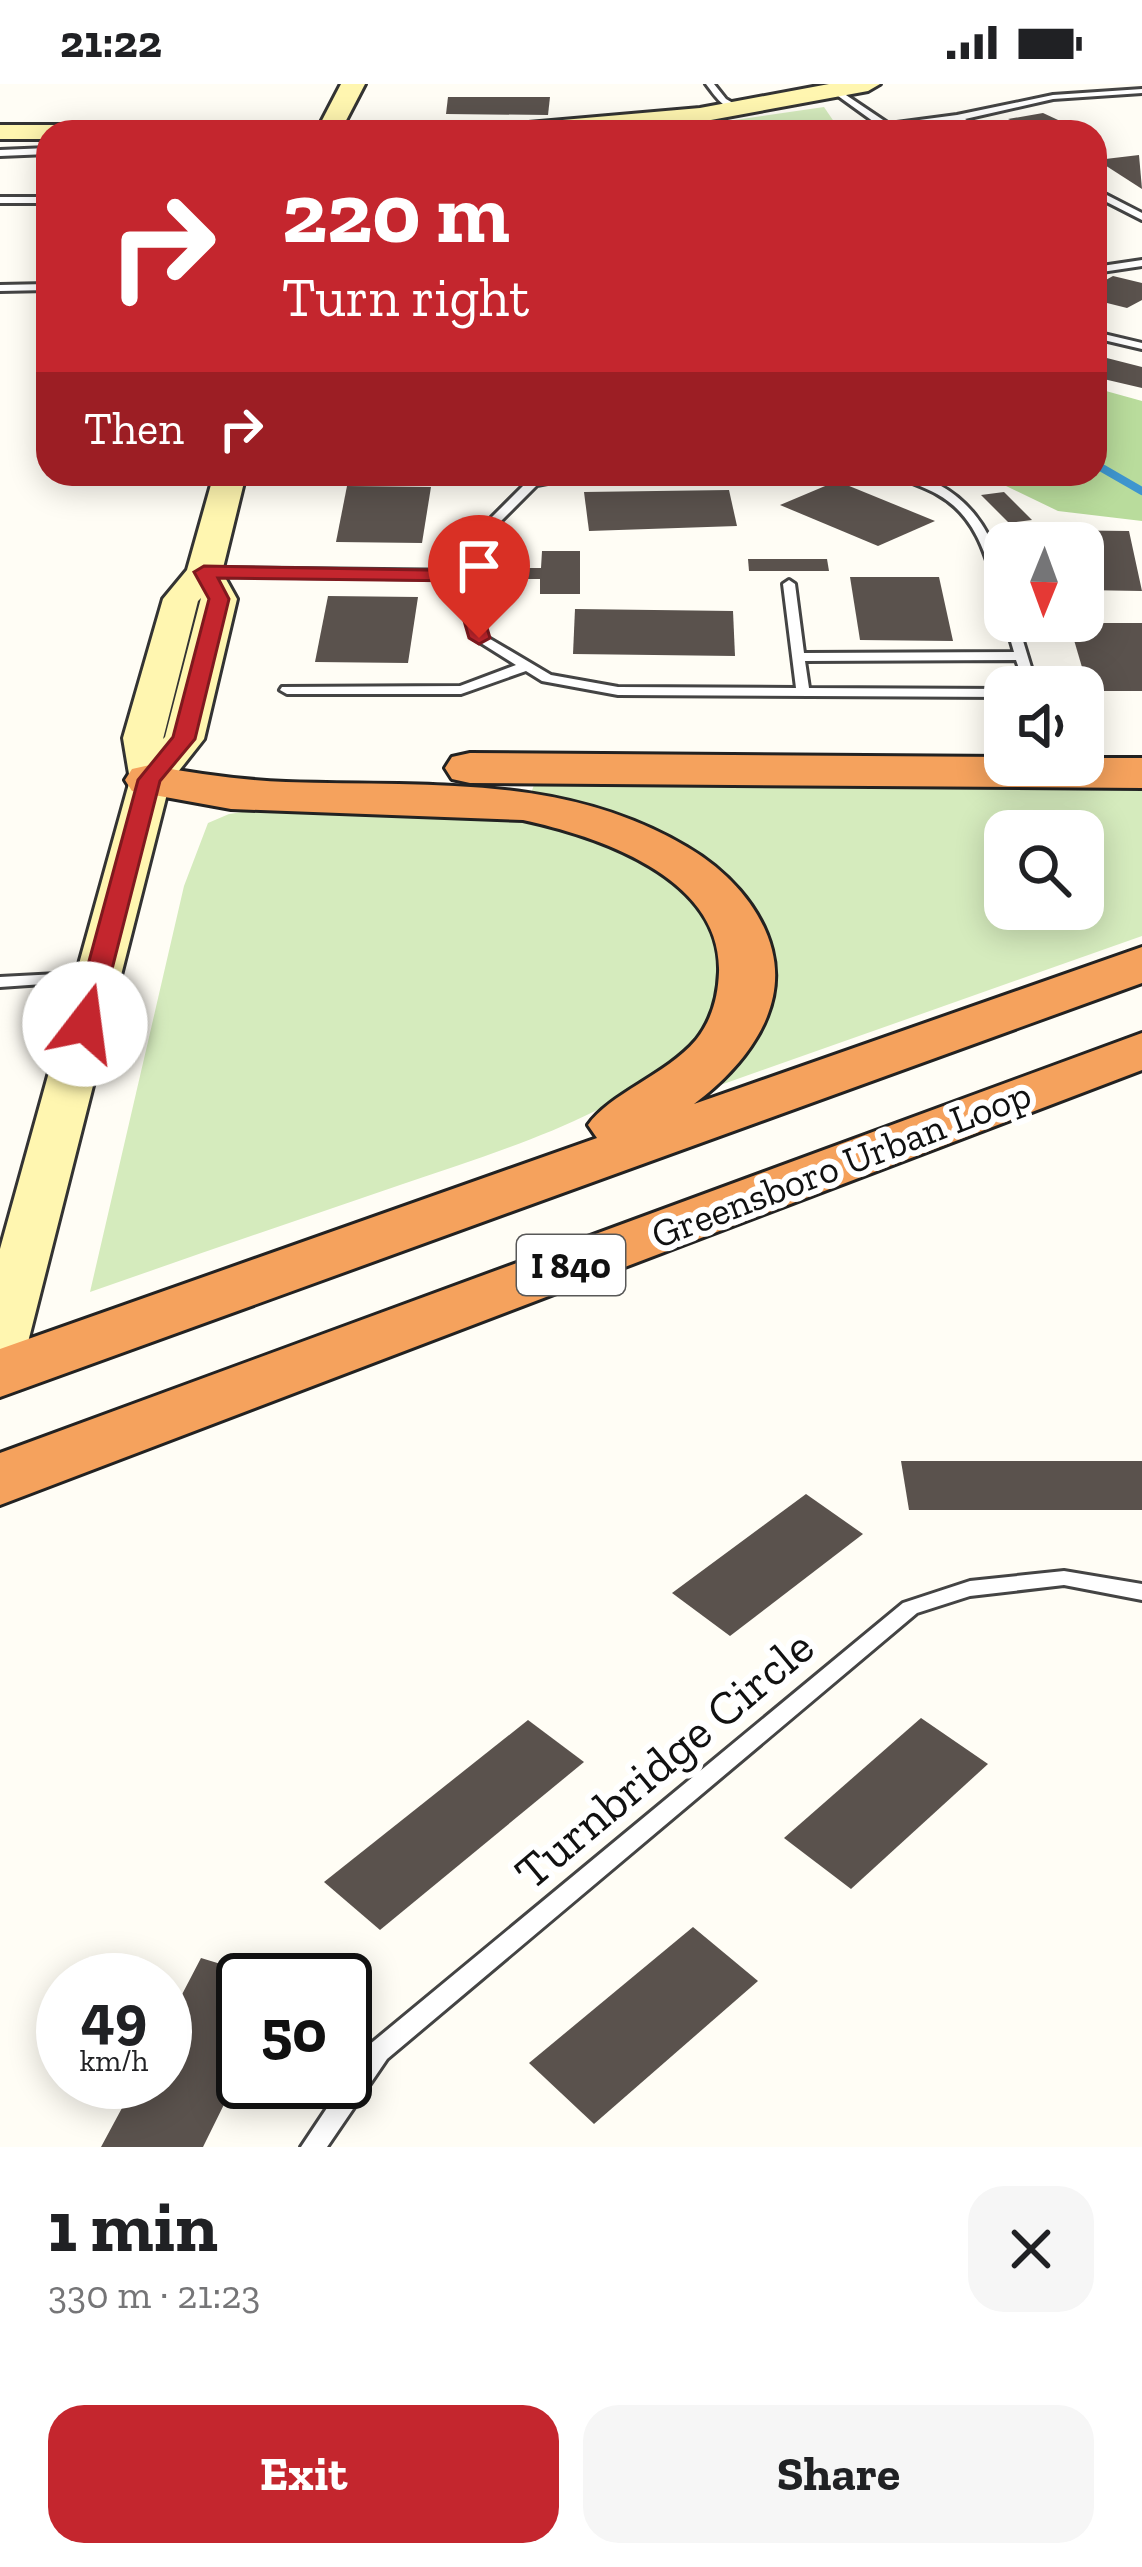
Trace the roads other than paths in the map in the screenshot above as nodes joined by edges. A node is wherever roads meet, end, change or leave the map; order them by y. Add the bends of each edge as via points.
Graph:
1 (353, 84) edge
2 (710, 84) edge
3 (868, 84) edge
4 (1142, 91) edge
5 (837, 92) junction
6 (737, 109) junction
7 (958, 118) junction
8 (334, 120) edge
9 (626, 120) edge
10 (877, 120) edge
11 (947, 120) edge
12 (962, 120) edge
13 (0, 132) edge
14 (36, 132) edge
15 (36, 152) edge
16 (0, 153) edge
17 (1107, 198) edge
18 (0, 200) edge
19 (36, 200) edge
20 (1142, 217) edge
21 (1142, 263) edge
22 (1107, 268) edge
23 (36, 287) edge
24 (0, 288) edge
25 (1107, 338) edge
26 (1142, 346) edge
27 (227, 486) edge
28 (529, 486) edge
29 (934, 486) edge
30 (984, 529) edge
31 (204, 572) junction
32 (476, 575) junction
33 (789, 584) dead end
34 (1018, 642) edge
35 (1022, 656) junction
36 (799, 657) junction
37 (1025, 666) edge
38 (524, 667) junction
39 (287, 690) dead end
40 (803, 692) junction
41 (984, 693) edge
42 (1142, 773) edge
43 (149, 780) junction
44 (1142, 964) edge
45 (97, 977) junction
46 (0, 982) edge
47 (1142, 1050) edge
48 (449, 1213) junction
49 (2, 1346) edge
50 (0, 1480) edge
51 (1142, 1592) edge
52 (313, 2147) edge

1 - 8 main road
2 - 6 lane
3 - 5 main road
4 - 7 lane via 1053,97
5 - 6 main road
5 - 10 lane
6 - 9 main road
7 - 11 lane
7 - 12 lane
13 - 14 main road
15 - 16 lane
17 - 20 lane
18 - 19 lane
21 - 22 lane
23 - 24 lane
25 - 26 lane
27 - 31 main road
28 - 32 lane via 472,543
29 - 30 lane
31 - 32 lane
31 - 43 main road via 219,599 184,739
32 - 38 lane via 470,607 479,638
33 - 36 lane
34 - 35 lane
35 - 36 lane
35 - 37 lane
36 - 40 lane
38 - 39 lane via 461,690
38 - 40 lane via 618,691
40 - 41 lane
42 - 43 highway via 237,767
43 - 45 main road
43 - 48 highway via 231,794 425,796 562,814 675,860 729,913 746,953 746,996 710,1061 663,1099
44 - 48 highway, I 840
45 - 46 lane
45 - 49 main road
47 - 50 highway, Greensboro Urban Loop / I 840
48 - 49 highway, I 840
51 - 52 lane, Turnbridge Circle via 1064,1578 970,1589 910,1608 378,2052

